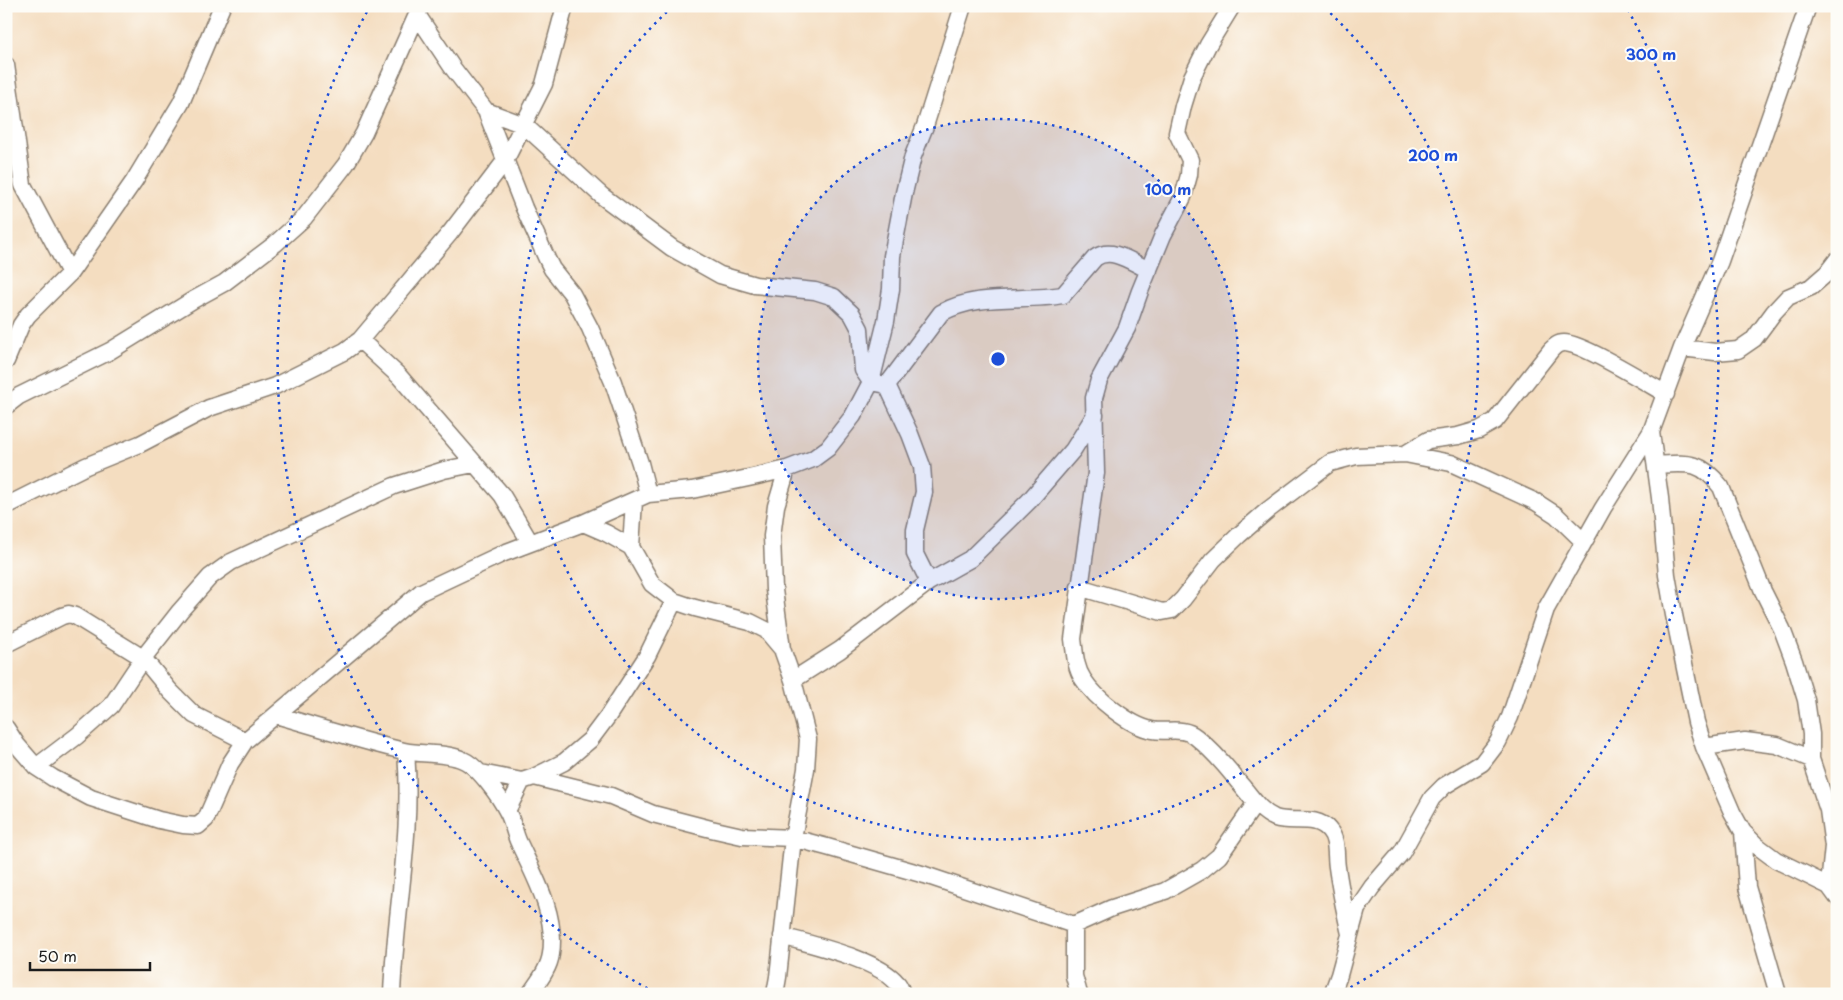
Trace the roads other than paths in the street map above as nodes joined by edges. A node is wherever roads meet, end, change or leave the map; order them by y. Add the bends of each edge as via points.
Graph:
1 (222, 6) edge
2 (565, 6) edge
3 (963, 6) edge
4 (1232, 6) edge
5 (1808, 6) edge
6 (420, 11) edge
7 (6, 65) edge
8 (486, 111) junction
9 (524, 125) junction
10 (505, 161) junction
11 (1837, 260) edge
12 (1149, 270) junction
13 (70, 273) junction
14 (360, 340) junction
15 (1682, 348) junction
16 (6, 361) edge
17 (879, 383) junction
18 (1666, 394) junction
19 (6, 406) edge
20 (1095, 415) junction
21 (1651, 432) junction
22 (1405, 454) junction
23 (474, 464) junction
24 (1656, 465) junction
25 (787, 468) junction
26 (641, 497) junction
27 (6, 506) edge
28 (583, 523) junction
29 (530, 542) junction
30 (1584, 542) junction
31 (631, 547) junction
32 (929, 582) junction
33 (1079, 587) junction
34 (674, 601) junction
35 (6, 644) edge
36 (782, 649) junction
37 (143, 658) junction
38 (793, 680) junction
39 (276, 715) junction
40 (6, 728) edge
41 (246, 741) junction
42 (1704, 748) junction
43 (406, 752) junction
44 (1811, 759) junction
45 (36, 767) junction
46 (481, 773) junction
47 (528, 779) junction
48 (1255, 804) junction
49 (507, 811) junction
50 (1743, 832) junction
51 (793, 838) junction
52 (1833, 892) edge
53 (1074, 925) junction
54 (1350, 934) junction
55 (782, 936) junction
56 (392, 994) edge
57 (530, 994) edge
58 (775, 994) edge
59 (902, 994) edge
60 (1079, 994) edge
61 (1332, 994) edge
62 (1778, 994) edge

1 - 13 street via 181,104 134,181
2 - 9 street via 544,84
3 - 17 street via 926,126 913,156 904,193 892,256
4 - 12 street via 1192,77 1178,132 1190,160 1189,175 1183,197
5 - 15 street via 1720,261
6 - 8 street via 452,67
6 - 19 street via 360,141 304,218 276,244 224,283 110,351 19,396
7 - 13 street via 23,185
8 - 9 street
8 - 10 street
9 - 10 street
9 - 17 street via 609,202 672,248 720,275 755,284 815,291 834,298 852,314 860,329 863,370
10 - 14 street via 450,233
10 - 26 street via 547,259 572,294 613,382 640,464
11 - 15 street via 1811,288 1788,297 1754,338 1738,350 1715,352
12 - 17 street via 1111,253 1101,253 1064,295 983,300 954,306 941,313
12 - 20 street via 1127,328 1099,380 1094,398
13 - 16 street via 28,315
14 - 23 street via 399,376
14 - 27 street via 345,351 275,386 209,408
15 - 18 street
17 - 25 street via 828,448 812,459
17 - 32 street via 910,434 922,466 924,492 915,530 915,554
18 - 21 street
18 - 22 street via 1582,348 1559,344 1495,421 1480,430 1428,440
20 - 32 street via 1073,450 1029,501 970,559
20 - 33 street via 1096,473
21 - 24 street
21 - 30 street
22 - 30 street via 1451,463 1536,502 1556,515
22 - 33 street via 1356,456 1330,463 1239,535 1213,560 1172,610 1162,612
23 - 29 street via 502,495
23 - 37 street via 394,486 231,562 210,577
24 - 42 street via 1667,575
24 - 44 street via 1695,465 1710,473 1721,487 1762,591 1794,660 1806,700
25 - 26 street via 692,490
25 - 36 street via 776,506 772,536 774,590
26 - 28 street
26 - 31 street
28 - 29 street
28 - 31 street
29 - 39 street via 421,592
30 - 54 street via 1546,609 1510,717 1498,742 1482,763 1444,786 1432,798 1402,852 1357,908
31 - 34 street via 652,584
32 - 38 street via 840,650
33 - 48 street via 1073,639 1076,663 1083,679 1101,700 1139,728 1179,730 1193,735 1208,747
34 - 36 street via 750,622 766,630
34 - 47 street via 647,656 590,740 564,762
35 - 37 street via 69,614
36 - 38 street
37 - 41 street via 194,715
37 - 45 street via 111,706
38 - 51 street via 808,739 806,769
39 - 41 street
39 - 43 street
40 - 45 street
41 - 45 street via 230,764 206,819 198,826 159,820 91,798
42 - 44 street via 1745,741 1777,745
42 - 50 street
43 - 46 street via 450,756 464,760
43 - 56 street via 408,825
44 - 52 street via 1828,810 1833,846
46 - 47 street
46 - 49 street
47 - 49 street
47 - 51 street via 611,796 653,814 742,836
48 - 53 street via 1219,856 1202,870 1165,891 1112,908
48 - 54 street via 1275,818 1319,823 1329,830 1335,841
49 - 57 street via 535,876 552,931 551,955
50 - 52 street via 1776,860
50 - 62 street via 1747,887
51 - 53 street via 925,875
51 - 55 street
53 - 60 street via 1074,976
54 - 61 street
55 - 58 street
55 - 59 street via 866,962 898,984

